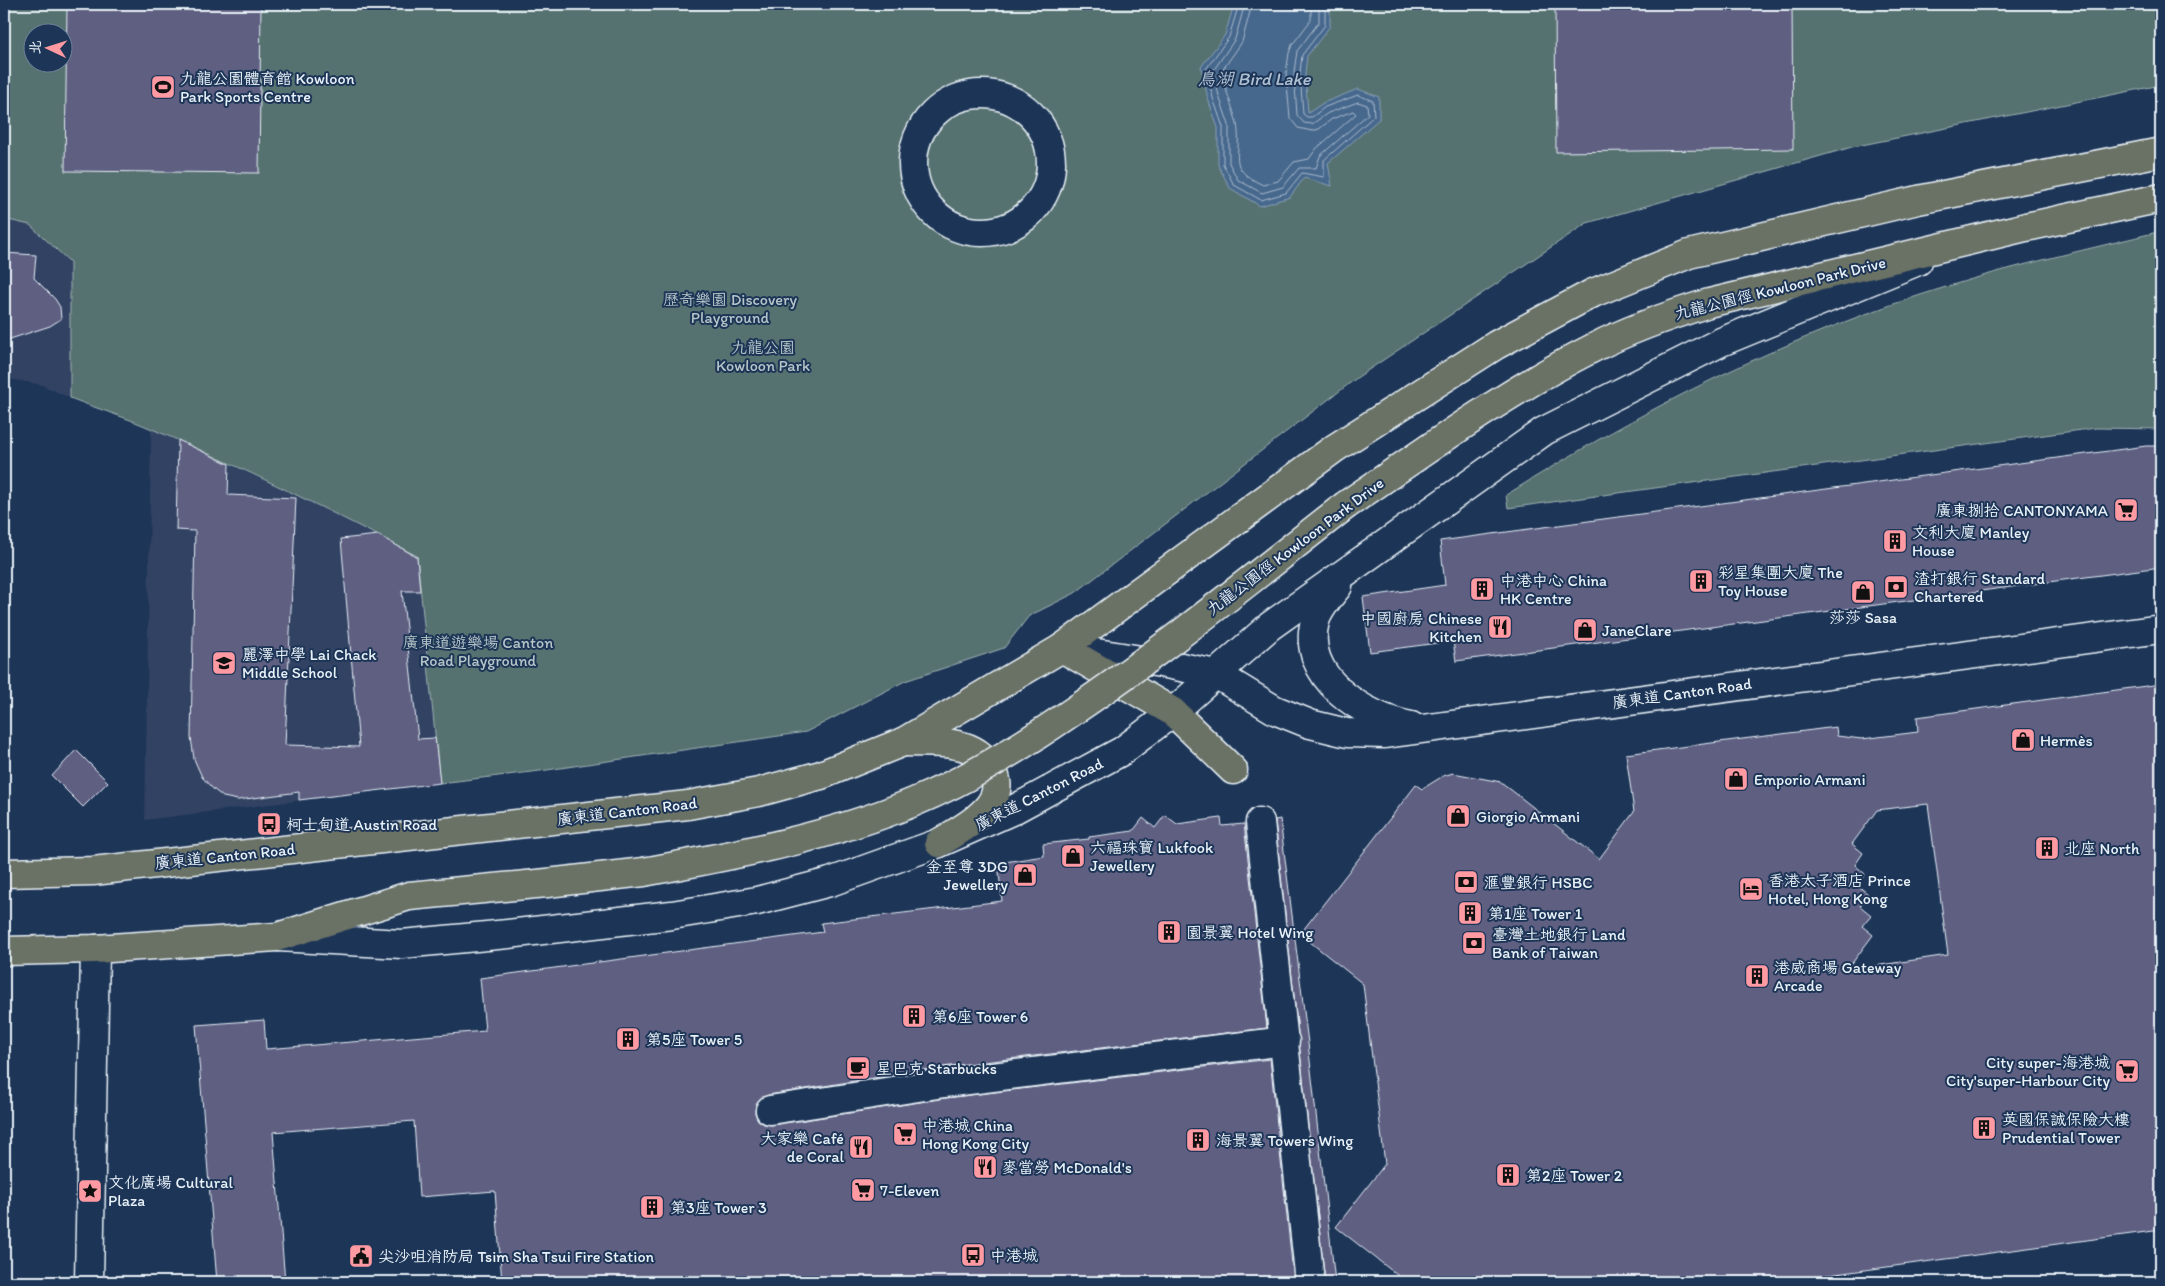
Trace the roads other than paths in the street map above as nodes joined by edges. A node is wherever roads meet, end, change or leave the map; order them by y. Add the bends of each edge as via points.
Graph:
1 (2161, 152) edge
2 (913, 160) joint
3 (2161, 198) edge
4 (1959, 244) junction
5 (1353, 567) junction
6 (2161, 629) edge
7 (1062, 648) junction
8 (1216, 674) junction
9 (1173, 712) junction
10 (1423, 728) junction
11 (903, 742) junction
12 (1234, 770) dead end
13 (1260, 822) dead end
14 (939, 843) junction
15 (644, 872) joint
16 (4, 873) edge
17 (277, 937) junction
18 (95, 949) junction
19 (4, 951) edge
20 (1284, 1041) junction
21 (770, 1110) dead end
22 (90, 1282) edge
23 (1310, 1282) edge

1 - 7 main road via 1918,200 1689,254 1593,293 1496,345 1335,448
2 - 2 main road via 916,183 925,204 942,220 962,229 985,233 1007,228 1026,216 1041,199 1050,178 1051,155 1045,133 1032,114 1013,100 991,93 968,94 947,102 929,118 917,138
3 - 4 main road, 九龍公園徑 Kowloon Park Drive
4 - 5 main road, 九龍公園徑 Kowloon Park Drive via 1721,342 1544,431
4 - 15 main road, 九龍公園徑 Kowloon Park Drive, bridge via 1709,303 1593,347 1509,395 1346,505 1126,676 969,777 914,802 822,832 726,857
5 - 8 main road, 廣東道 Canton Road via 1270,626
5 - 10 main road via 1316,619 1312,635 1319,667 1328,681 1362,708 1402,724
6 - 10 main road, 廣東道 Canton Road
7 - 8 main road, 廣東道 Canton Road
7 - 9 main road
7 - 11 main road, 廣東道 Canton Road
8 - 9 main road, 廣東道 Canton Road
8 - 10 main road, 廣東道 Canton Road via 1274,710 1310,724 1347,733 1385,734
9 - 12 main road
9 - 14 main road, 廣東道 Canton Road via 1122,751 1011,810
11 - 14 main road via 952,744 974,749 989,763 996,778 997,792 990,806
11 - 16 main road, 廣東道 Canton Road via 821,774 759,792 688,805 93,871
13 - 20 main road
14 - 17 main road, 廣東道 Canton Road via 830,882 756,901 672,915 402,944
15 - 17 main road, 廣東道 Canton Road via 409,896
17 - 18 main road, 廣東道 Canton Road
18 - 19 main road, 廣東道 Canton Road
18 - 22 main road
20 - 21 main road via 944,1083
20 - 23 main road

